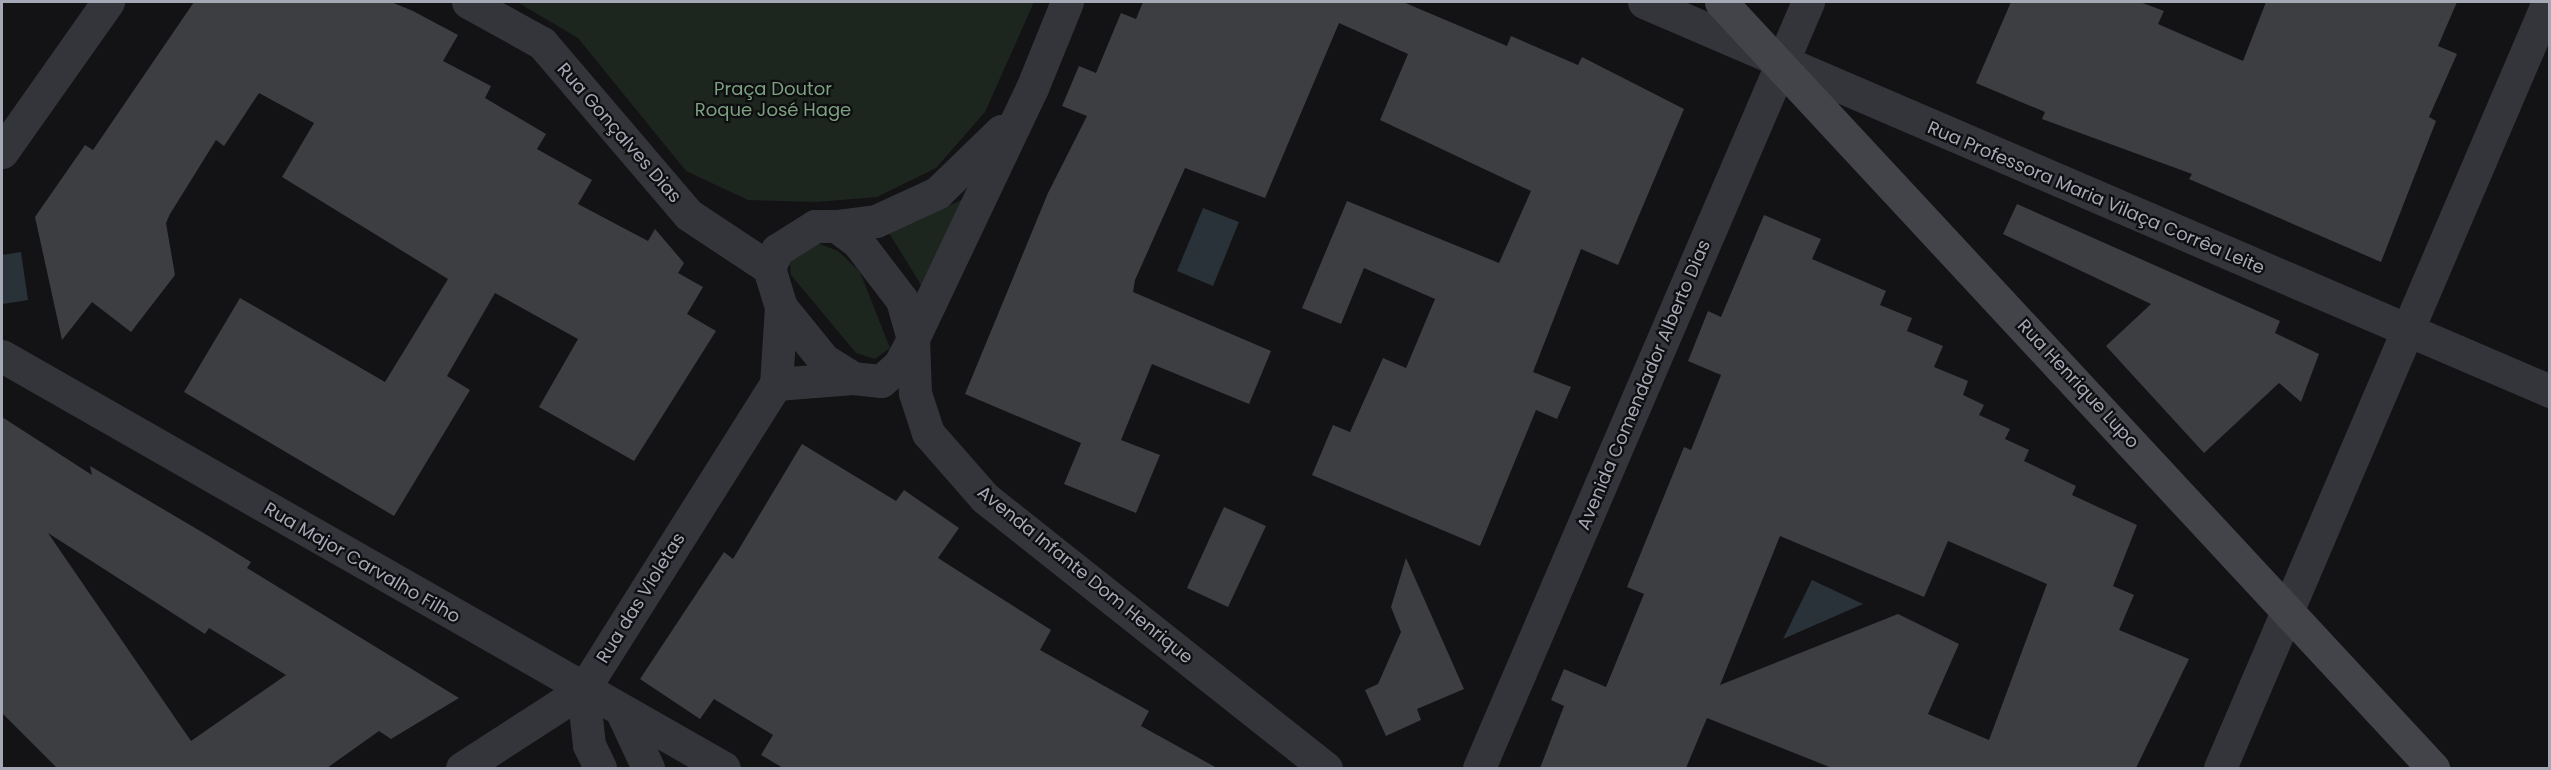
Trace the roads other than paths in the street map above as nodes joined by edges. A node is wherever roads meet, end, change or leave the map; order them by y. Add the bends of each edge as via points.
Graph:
1 (108, 2) edge
2 (468, 2) edge
3 (1067, 2) edge
4 (1644, 2) edge
5 (1721, 2) edge
6 (1808, 2) edge
7 (2548, 2) edge
8 (1781, 64) junction
9 (1032, 88) junction
10 (2, 152) edge
11 (836, 226) junction
12 (769, 268) junction
13 (781, 307) junction
14 (2405, 329) junction
15 (913, 339) junction
16 (2, 356) edge
17 (853, 378) junction
18 (776, 384) junction
19 (2550, 390) edge
20 (2288, 612) junction
21 (584, 690) junction
22 (621, 710) junction
23 (462, 768) edge
24 (600, 768) edge
25 (648, 768) edge
26 (724, 768) edge
27 (1326, 768) edge
28 (1479, 768) edge
29 (2220, 768) edge
30 (2433, 768) edge

1 - 10 street
2 - 12 street, Rua Gonçalves Dias via 542,43 689,215
3 - 9 street
4 - 8 street, Rua Professora Maria Vilaça Corrêa Leite
5 - 8 street, Rua Henrique Lupo
6 - 8 street, Avenida Comendador Alberto Dias
7 - 14 street
8 - 14 street, Rua Professora Maria Vilaça Corrêa Leite
8 - 20 street, Rua Henrique Lupo
8 - 28 street, Avenida Comendador Alberto Dias
9 - 11 street via 985,152 937,193 876,220
9 - 15 street
11 - 12 street via 800,233 777,250
11 - 15 street via 879,262 902,300
12 - 13 street
13 - 17 street via 824,360
13 - 18 street, Rua das Violetas
14 - 19 street, Rua Professora Maria Vilaça Corrêa Leite
14 - 20 street
15 - 17 street via 899,365 881,381
15 - 27 street, Avenda Infante Dom Henrique via 915,393 928,433 985,498
16 - 21 street, Rua Major Carvalho Filho
17 - 18 street
18 - 21 street, Rua das Violetas
20 - 29 street
20 - 30 street, Rua Henrique Lupo
21 - 22 street, Rua Major Carvalho Filho
21 - 23 street, Rua das Violetas
21 - 24 street via 589,745
22 - 25 street
22 - 26 street, Rua Major Carvalho Filho

